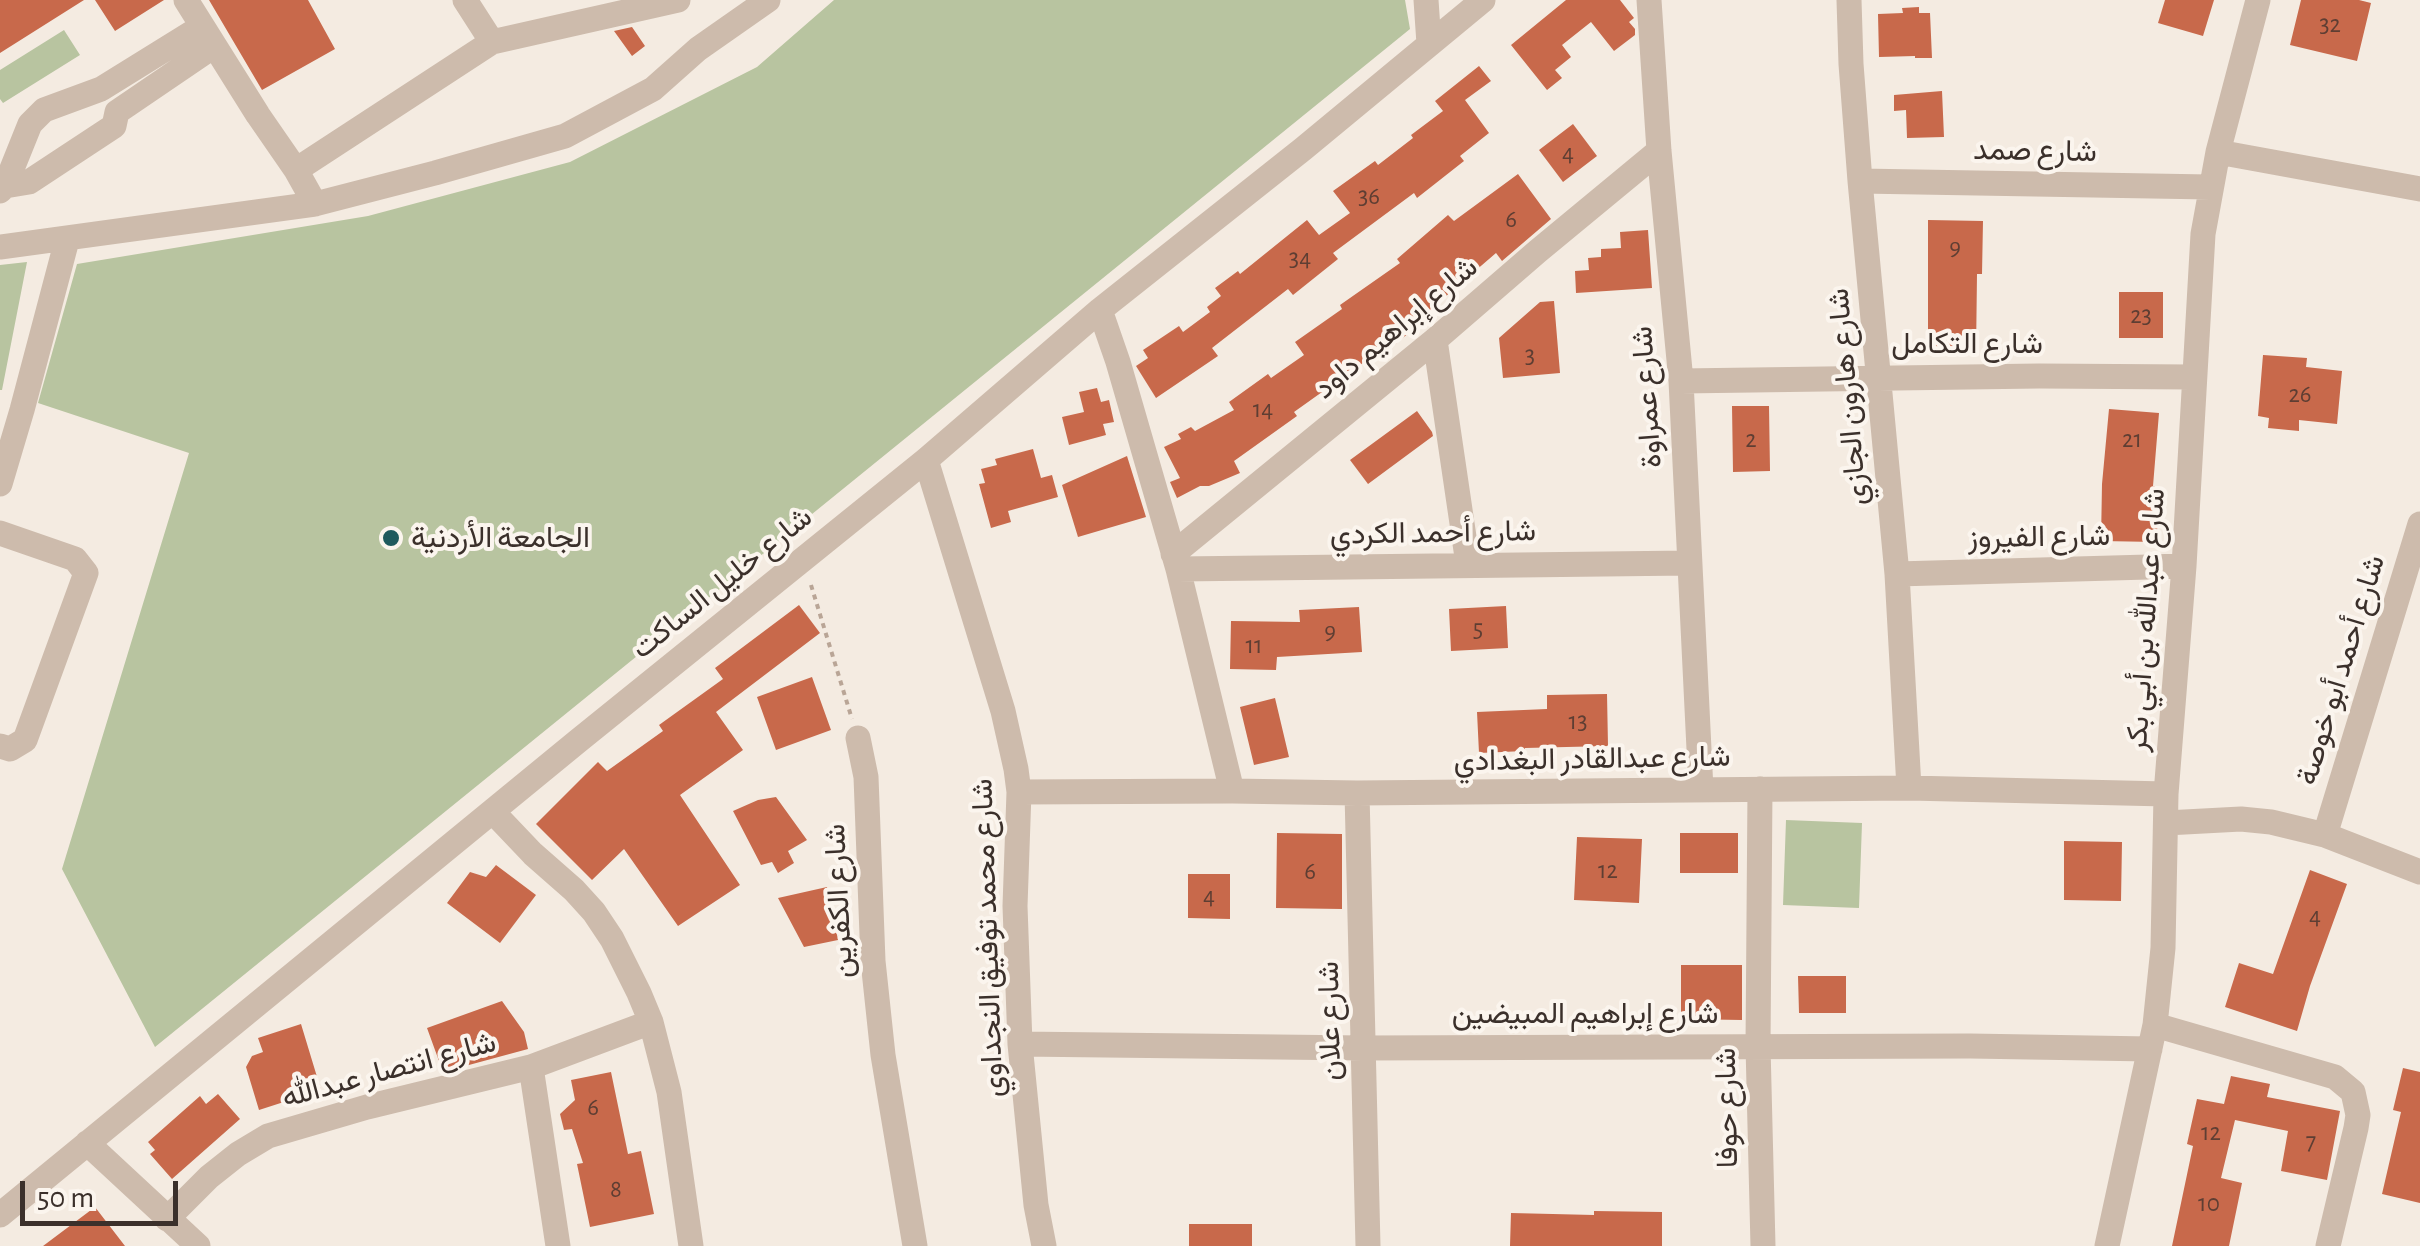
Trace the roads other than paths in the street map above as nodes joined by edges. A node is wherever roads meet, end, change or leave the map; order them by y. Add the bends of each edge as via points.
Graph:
1 (186, 0) edge
2 (465, 0) edge
3 (678, 0) edge
4 (768, 0) edge
5 (1426, 0) edge
6 (1649, 0) edge
7 (1849, 0) edge
8 (2258, 0) edge
9 (1479, 1) edge
10 (208, 36) junction
11 (492, 42) junction
12 (1429, 44) junction
13 (101, 89) junction
14 (117, 112) junction
15 (1660, 152) junction
16 (2218, 152) junction
17 (296, 170) junction
18 (1860, 181) junction
19 (2210, 186) junction
20 (2, 188) edge
21 (2420, 190) edge
22 (315, 204) junction
23 (67, 240) junction
24 (0, 247) edge
25 (1100, 310) junction
26 (1435, 340) junction
27 (2193, 377) junction
28 (1879, 378) junction
29 (1681, 381) junction
30 (11, 410) edge
31 (926, 460) junction
32 (0, 484) edge
33 (2420, 524) edge
34 (0, 532) edge
35 (1175, 561) junction
36 (1689, 563) junction
37 (1468, 564) junction
38 (2184, 566) junction
39 (1897, 574) junction
40 (858, 738) road end
41 (0, 746) edge
42 (1909, 788) junction
43 (1232, 790) junction
44 (1700, 790) junction
45 (1760, 790) junction
46 (1018, 792) junction
47 (1357, 794) junction
48 (2166, 794) junction
49 (493, 812) junction
50 (2166, 823) junction
51 (2325, 836) junction
52 (2420, 872) edge
53 (651, 1022) junction
54 (2152, 1037) junction
55 (1020, 1044) junction
56 (1758, 1046) junction
57 (1363, 1048) junction
58 (531, 1066) junction
59 (87, 1143) junction
60 (0, 1215) edge
61 (166, 1219) junction
62 (198, 1246) edge
63 (558, 1246) edge
64 (691, 1246) edge
65 (915, 1246) edge
66 (1044, 1246) edge
67 (1368, 1246) edge
68 (1762, 1246) edge
69 (2107, 1246) edge
70 (2328, 1246) edge

1 - 10 street
2 - 11 street
3 - 11 street
4 - 22 street via 653,89 565,136
5 - 12 street
6 - 15 street, شارع عمراوة
7 - 18 street, شارع هارون الجازي
8 - 16 street, شارع عبدالله بن أبي بكر
9 - 12 street, شارع خليل الساكت
10 - 13 street
10 - 14 street
10 - 17 street
11 - 17 street
12 - 25 street, شارع خليل الساكت
13 - 14 street
13 - 20 street via 44,110 30,124
14 - 20 street via 114,126 29,182
15 - 26 street, شارع إبراهيم داود
15 - 29 street, شارع عمراوة
16 - 19 street, شارع عبدالله بن أبي بكر
16 - 21 street
17 - 22 street
18 - 19 street, شارع صمد
18 - 28 street, شارع هارون الجازي
19 - 27 street, شارع عبدالله بن أبي بكر
22 - 23 street
23 - 24 street
23 - 30 street
25 - 31 street, شارع خليل الساكت
25 - 35 street
26 - 35 street, شارع إبراهيم داود
26 - 37 street
27 - 28 street, شارع التكامل
27 - 38 street, شارع عبدالله بن أبي بكر
28 - 29 street, شارع التكامل
28 - 39 street, شارع هارون الجازي
29 - 36 street, شارع عمراوة
30 - 32 street
31 - 46 street, شارع محمد توفيق النجداوي via 1003,711
31 - 49 street, شارع خليل الساكت
33 - 51 street, شارع أحمد أبو خوصة
34 - 41 street via 76,559 86,573 24,740
35 - 37 street, شارع أحمد الكردي
35 - 43 street
36 - 37 street, شارع أحمد الكردي
36 - 44 street, شارع عمراوة
38 - 39 street, شارع الفيروز
38 - 48 street, شارع عبدالله بن أبي بكر
39 - 42 street, شارع هارون الجازي
40 - 65 street, شارع الكفرين via 866,778 875,980
42 - 45 street, شارع عبدالقادر البغدادي
42 - 48 street, شارع عبدالقادر البغدادي
43 - 46 street, شارع عبدالقادر البغدادي
43 - 47 street, شارع عبدالقادر البغدادي
44 - 45 street, شارع عبدالقادر البغدادي
44 - 47 street, شارع عبدالقادر البغدادي
45 - 56 street, شارع حوفا
46 - 55 street, شارع محمد توفيق النجداوي
47 - 57 street, شارع علان
48 - 50 street, شارع عبدالله بن أبي بكر
49 - 53 street via 594,912
49 - 59 street, شارع خليل الساكت
50 - 51 street via 2241,819
50 - 54 street, شارع عبدالله بن أبي بكر via 2163,948
51 - 52 street
53 - 58 street, شارع انتصار عبدالله
53 - 64 street via 669,1092
54 - 56 street, شارع إبراهيم المبيضين
54 - 69 street, شارع عبدالله بن أبي بكر
54 - 70 street, شارع إبراهيم المبيضين via 2334,1077 2353,1092 2358,1115
55 - 57 street, شارع إبراهيم المبيضين
55 - 66 street, شارع محمد توفيق النجداوي
56 - 57 street, شارع إبراهيم المبيضين
56 - 68 street, شارع حوفا
57 - 67 street, شارع علان
58 - 61 street, شارع انتصار عبدالله via 268,1136 209,1177
58 - 63 street
59 - 60 street, شارع خليل الساكت
59 - 61 street
61 - 62 street

